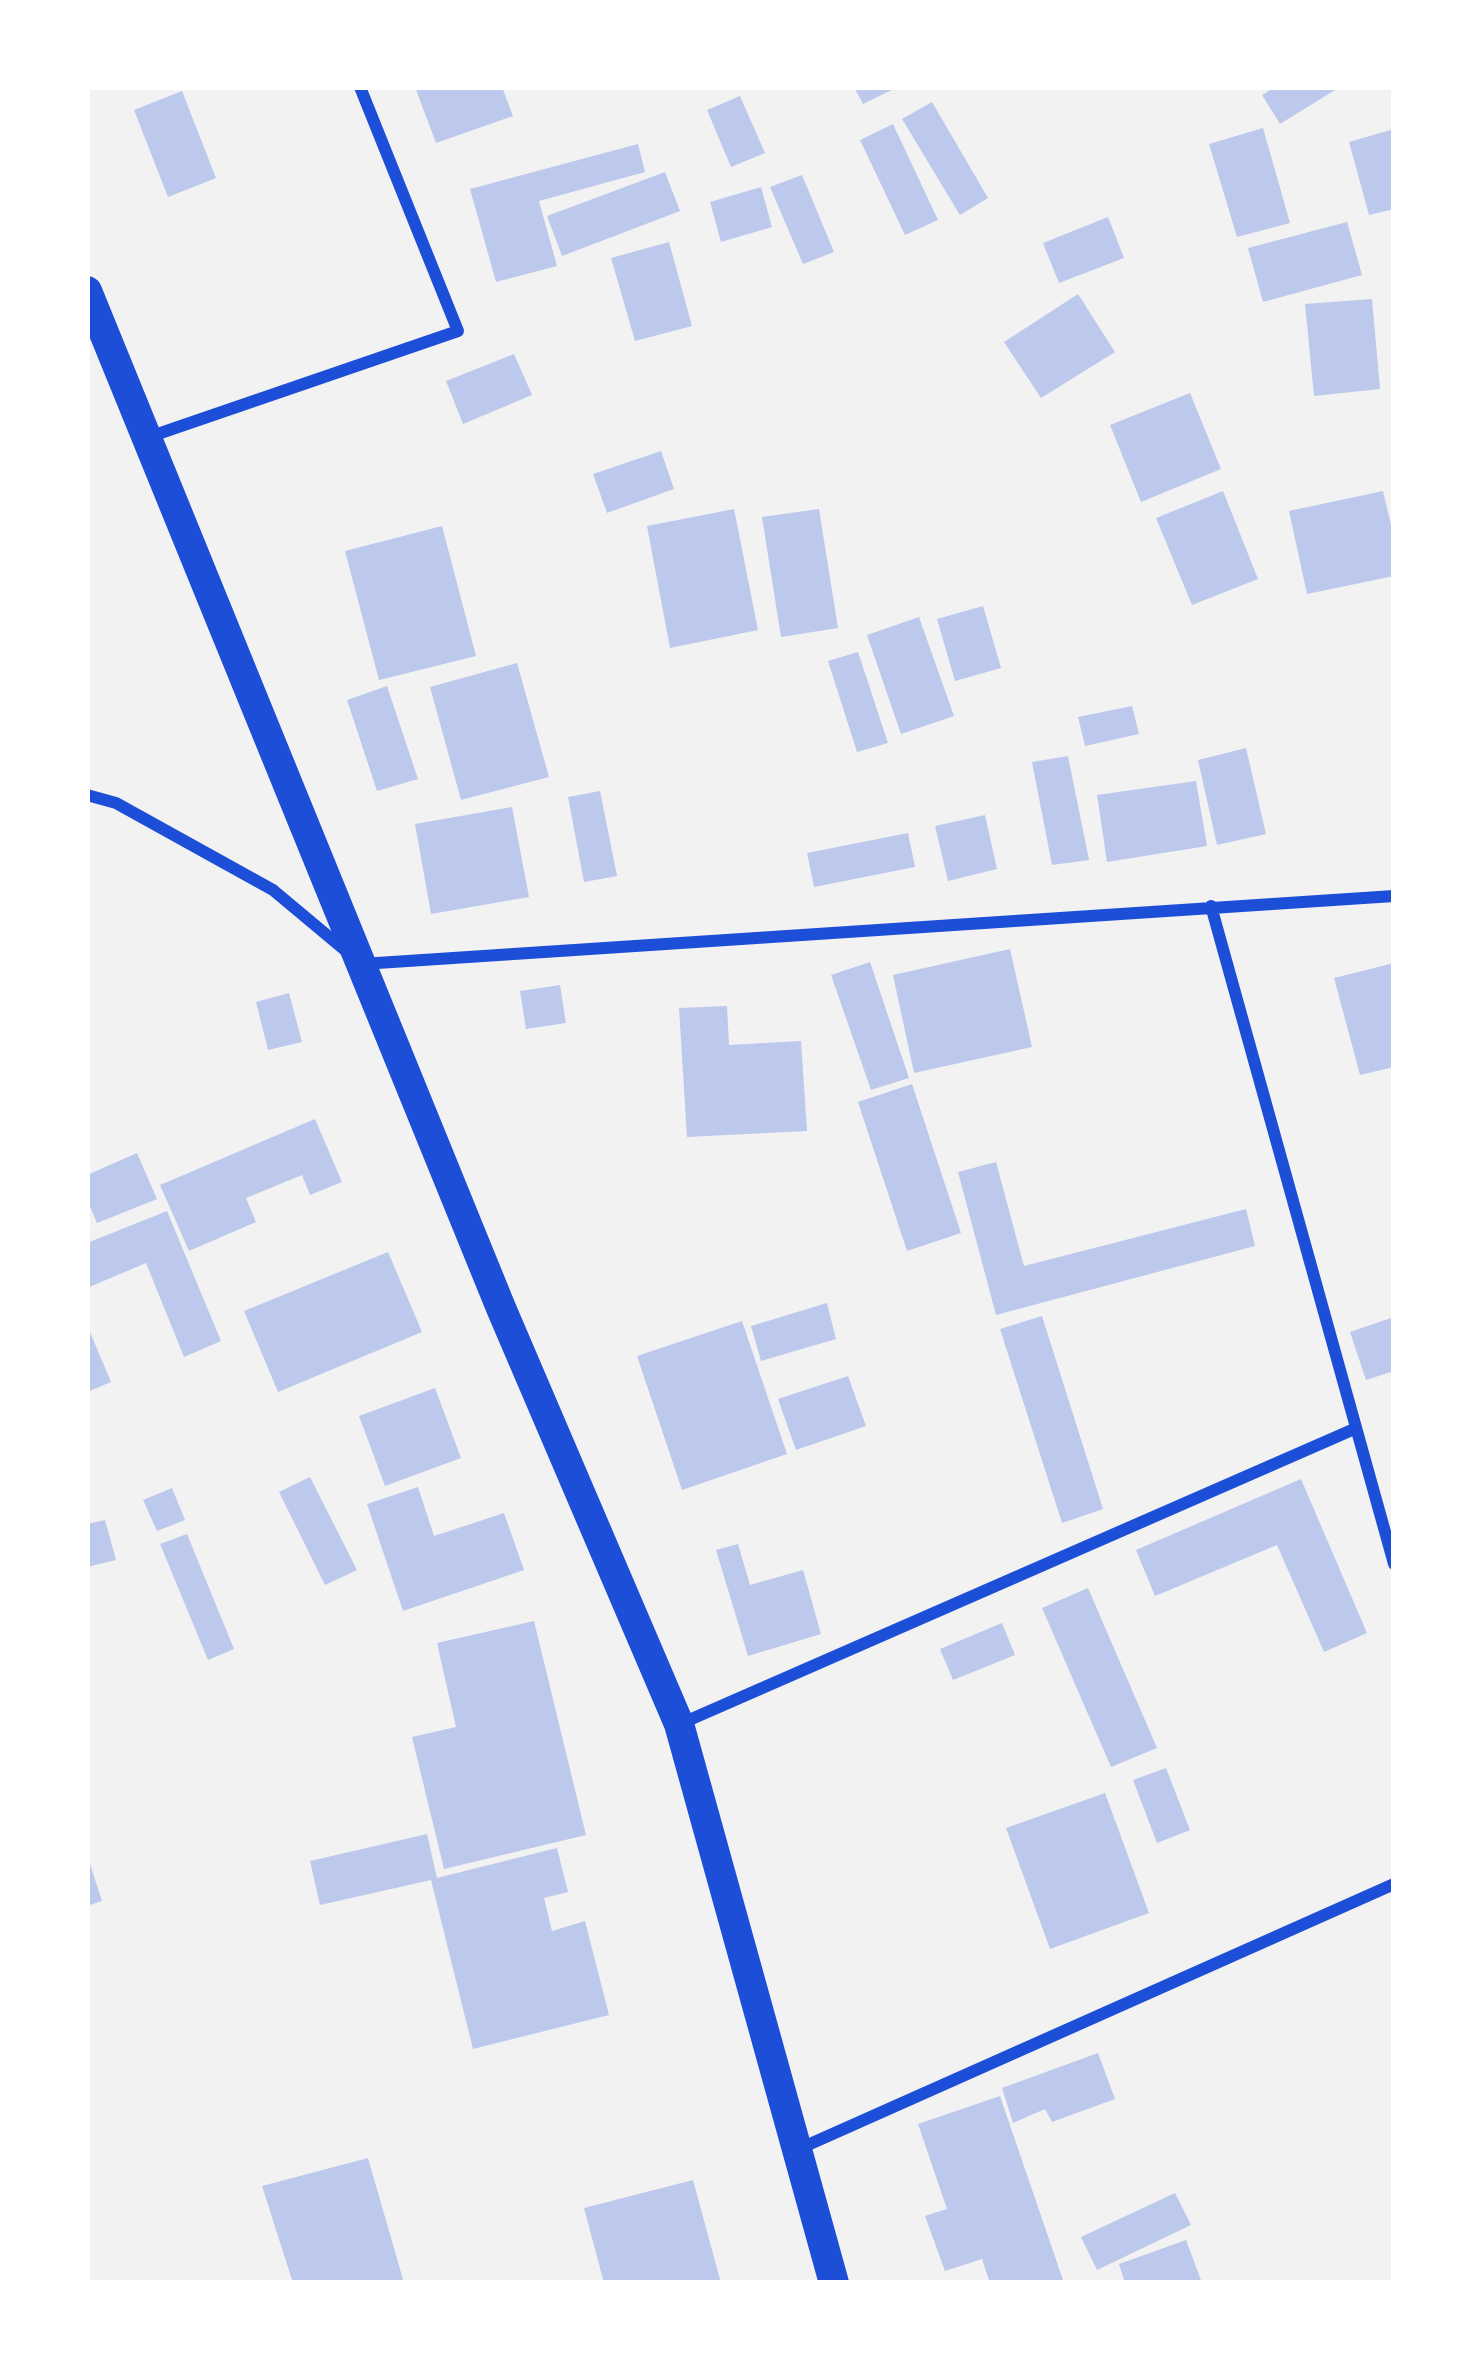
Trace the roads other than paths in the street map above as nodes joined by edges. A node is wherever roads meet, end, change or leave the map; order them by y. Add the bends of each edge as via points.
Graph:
1 (360, 87) edge
2 (87, 291) edge
3 (146, 438) junction
4 (87, 795) edge
5 (1394, 896) edge
6 (1211, 906) junction
7 (362, 964) junction
8 (1352, 1430) junction
9 (1394, 1564) edge
10 (679, 1724) junction
11 (1394, 1884) edge
12 (800, 2149) junction
13 (834, 2283) edge

1 - 3 street via 458,331
2 - 3 main road
3 - 7 main road
4 - 7 street via 116,803 273,890
5 - 6 street
6 - 7 street
6 - 8 street
7 - 10 main road
8 - 9 street
8 - 10 street
10 - 12 main road
11 - 12 street
12 - 13 main road

